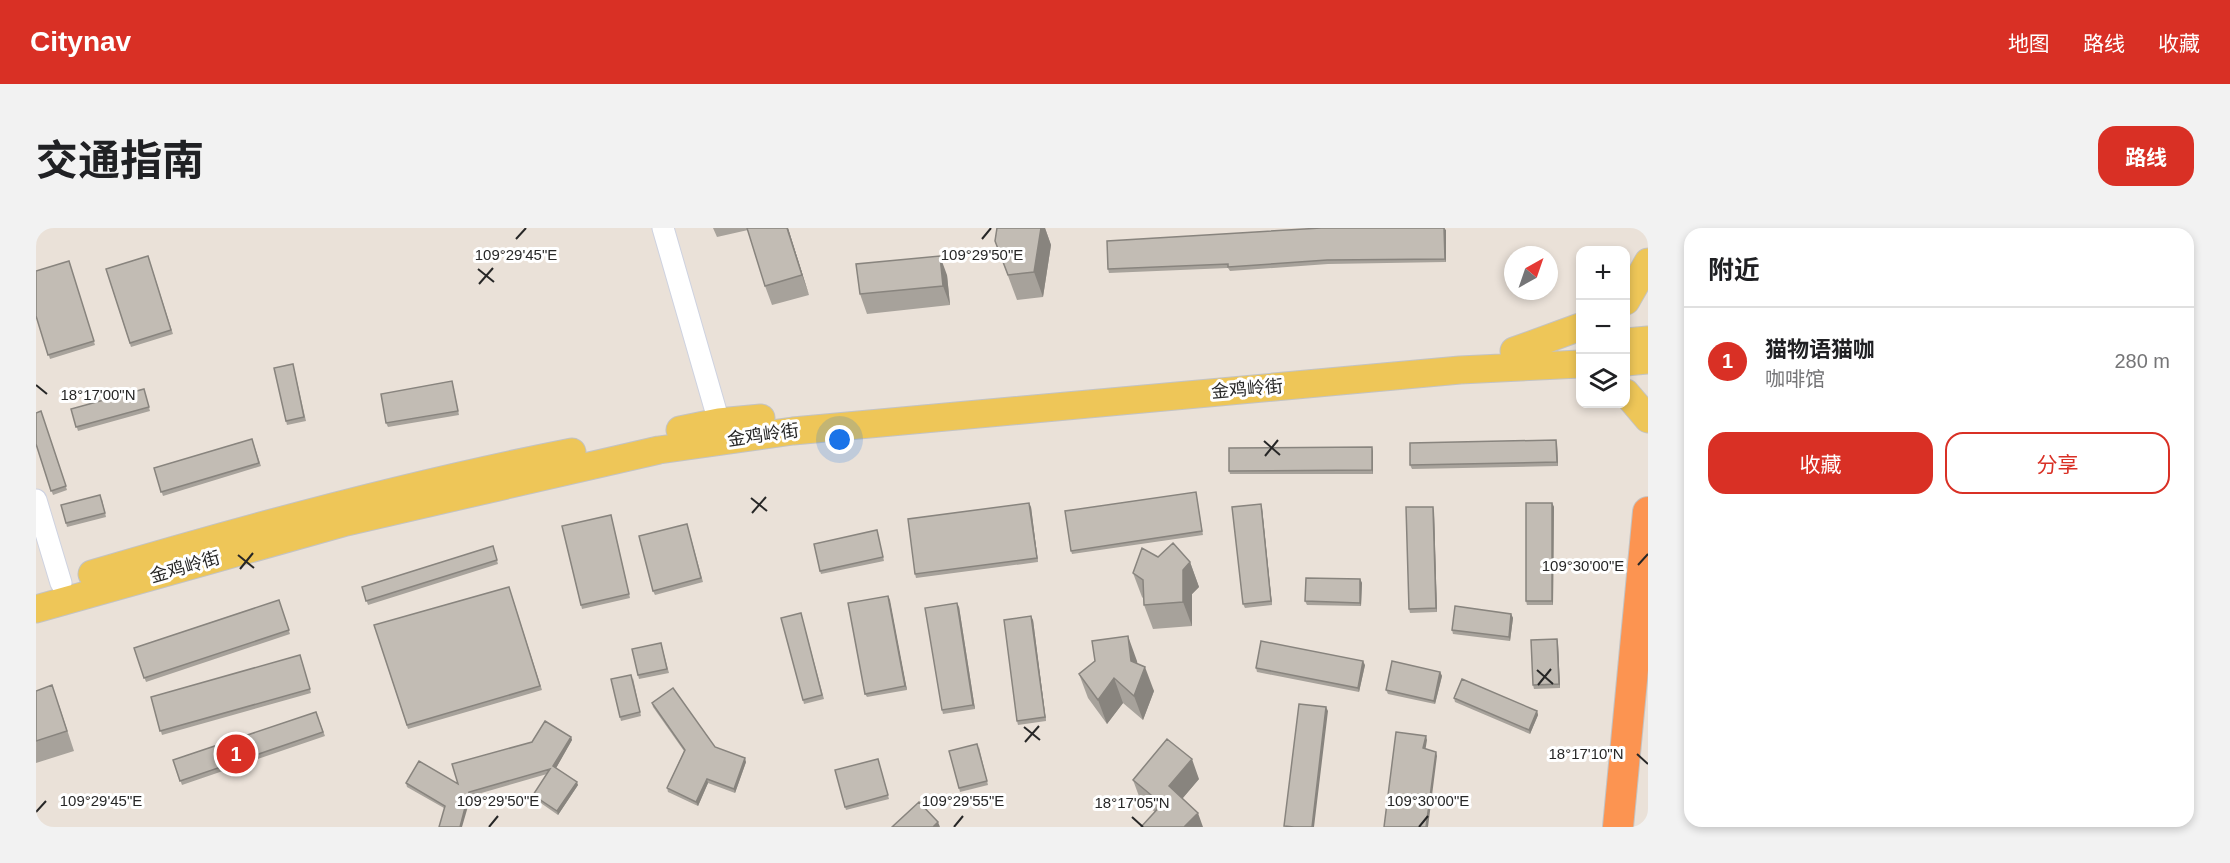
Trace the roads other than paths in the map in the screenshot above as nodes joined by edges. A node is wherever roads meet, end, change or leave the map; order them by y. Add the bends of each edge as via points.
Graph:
1 (663, 228) edge
2 (1648, 262) edge
3 (1627, 300) edge
4 (1576, 329) edge
5 (1648, 340) edge
6 (1630, 342) edge
7 (1576, 345) edge
8 (1514, 351) junction
9 (1648, 360) edge
10 (1630, 362) edge
11 (1576, 364) edge
12 (1630, 398) edge
13 (1648, 419) edge
14 (719, 422) junction
15 (36, 500) edge
16 (1648, 512) edge
17 (48, 586) edge
18 (36, 609) edge
19 (1618, 827) edge

1 - 14 street
2 - 3 main road
4 - 8 main road
5 - 6 main road
7 - 8 main road, 金鸡岭街
8 - 14 main road, 金鸡岭街
9 - 10 main road
11 - 18 main road, 金鸡岭街 via 1461,370 793,430 659,450 346,522
12 - 13 main road
14 - 17 main road, 金鸡岭街 via 468,472 223,535
15 - 17 street
16 - 19 highway

